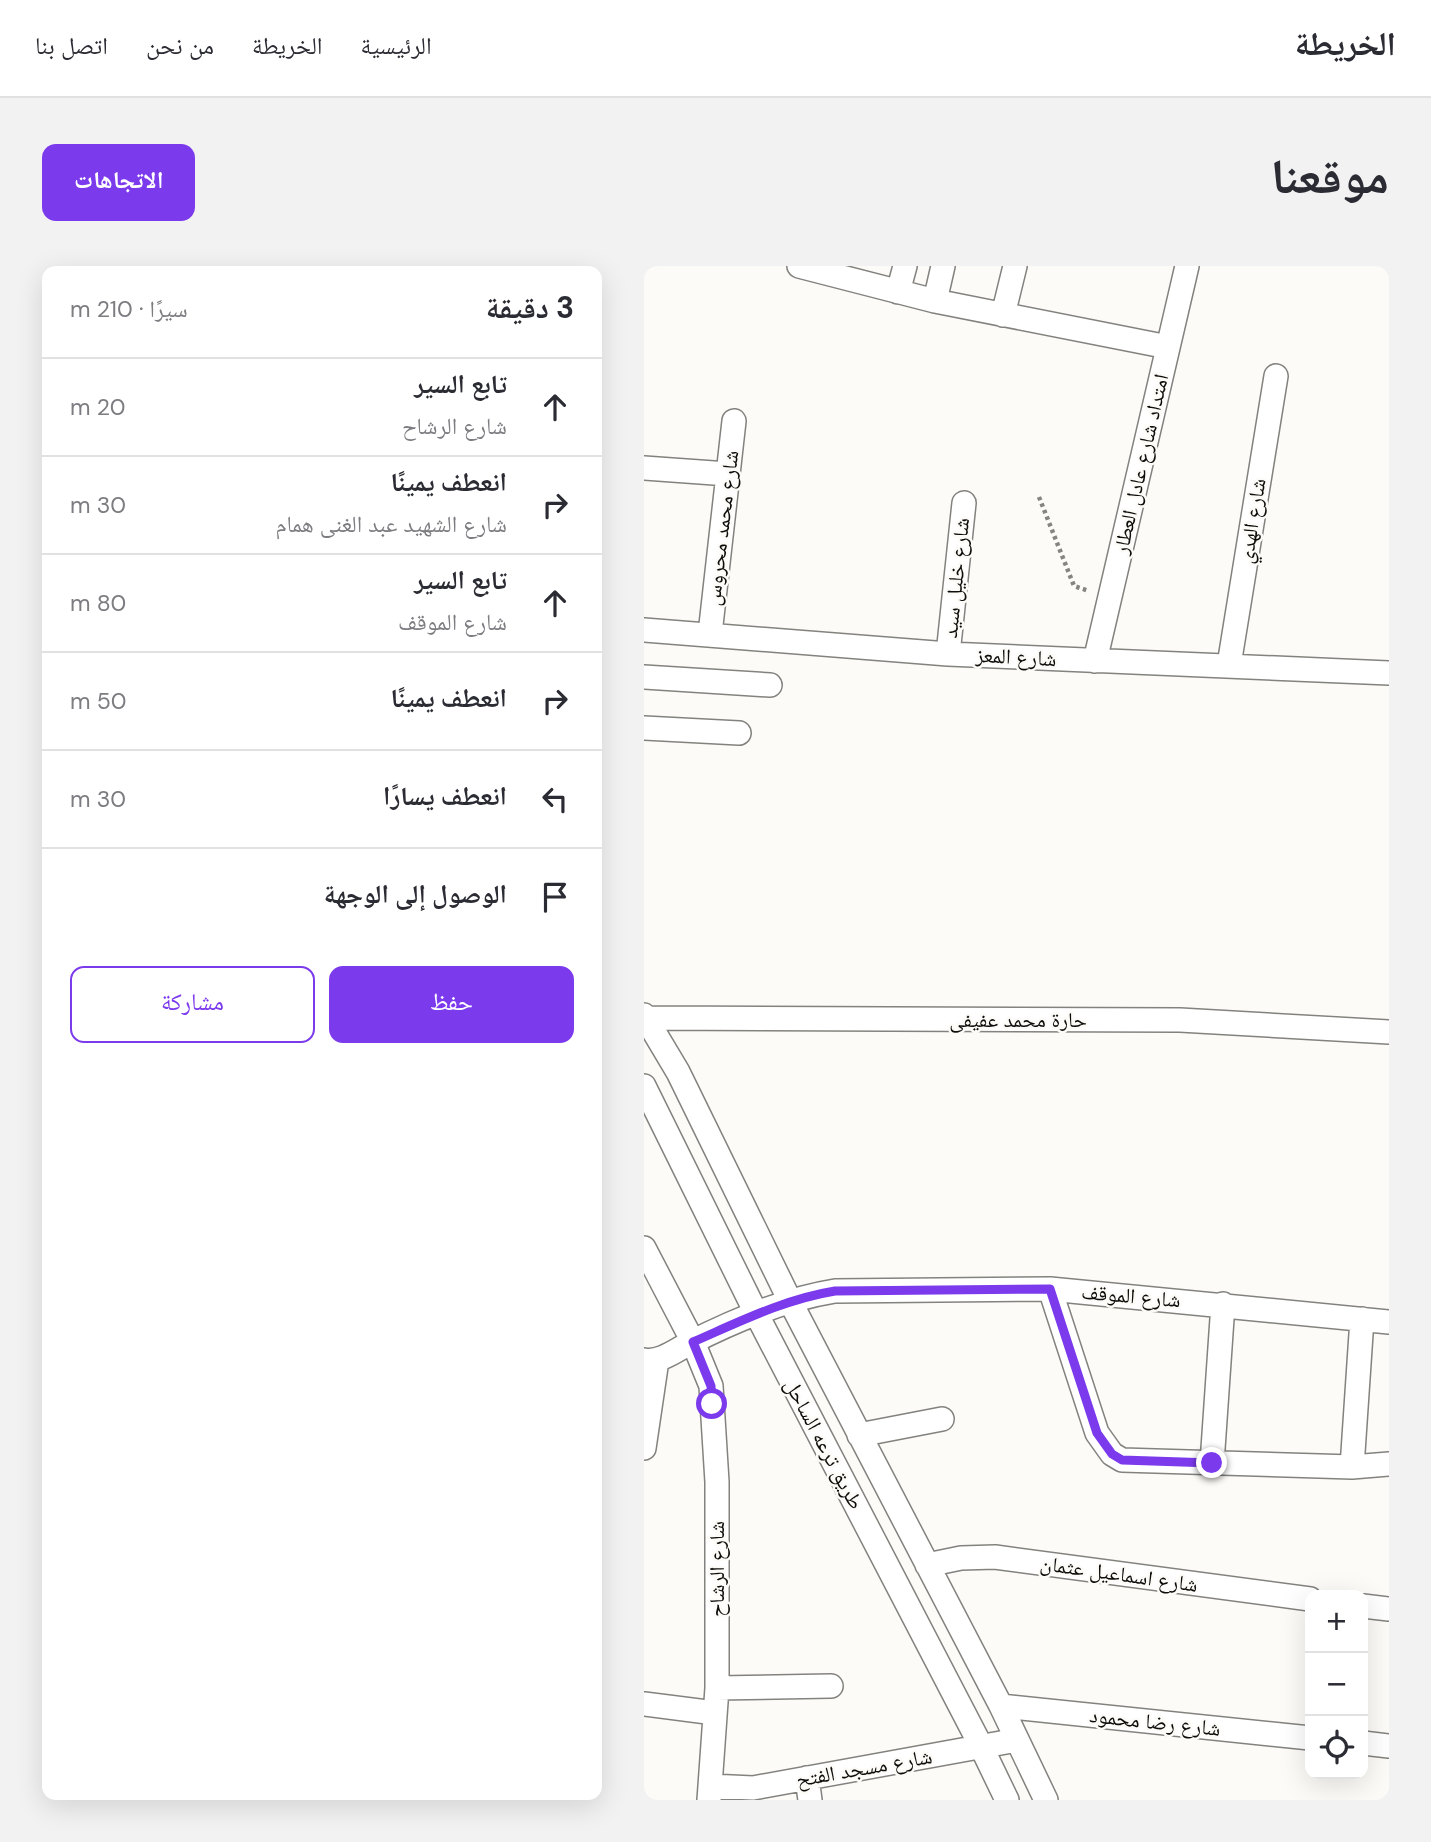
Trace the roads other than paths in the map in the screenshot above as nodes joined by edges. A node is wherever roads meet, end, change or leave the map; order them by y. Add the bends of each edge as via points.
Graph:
1 (799, 266) edge
2 (905, 266) edge
3 (943, 266) edge
4 (1015, 266) edge
5 (1187, 266) edge
6 (898, 292) junction
7 (934, 301) junction
8 (1003, 315) junction
9 (1168, 347) junction
10 (1276, 376) dead end
11 (734, 421) dead end
12 (644, 468) edge
13 (728, 474) junction
14 (964, 503) dead end
15 (644, 630) edge
16 (709, 634) junction
17 (948, 654) junction
18 (1095, 661) junction
19 (1229, 665) junction
20 (1389, 673) edge
21 (644, 677) edge
22 (770, 685) dead end
23 (644, 728) edge
24 (739, 733) dead end
25 (645, 1017) edge
26 (1389, 1032) edge
27 (644, 1086) edge
28 (644, 1248) edge
29 (1050, 1289) junction
30 (790, 1303) junction
31 (1223, 1304) junction
32 (757, 1315) junction
33 (1362, 1319) junction
34 (1389, 1322) edge
35 (693, 1342) junction
36 (648, 1360) edge
37 (942, 1419) dead end
38 (859, 1435) junction
39 (644, 1448) edge
40 (1212, 1463) junction
41 (1389, 1464) edge
42 (1352, 1467) junction
43 (927, 1565) junction
44 (1305, 1598) edge
45 (1368, 1607) edge
46 (1389, 1609) edge
47 (831, 1686) dead end
48 (717, 1688) junction
49 (644, 1704) edge
50 (1001, 1706) junction
51 (715, 1713) junction
52 (1305, 1737) edge
53 (1017, 1740) junction
54 (1368, 1744) edge
55 (981, 1746) junction
56 (1389, 1746) edge
57 (808, 1789) edge
58 (710, 1793) edge
59 (753, 1794) edge
60 (1007, 1800) edge
61 (1046, 1800) edge

1 - 6 street
2 - 6 street
3 - 7 street
4 - 8 street
5 - 9 street, امتداد شارع عادل العطار
6 - 7 street
7 - 8 street
8 - 9 street
9 - 18 street, امتداد شارع عادل العطار
10 - 19 street, شارع الهدي
11 - 13 street, شارع محمد محروس
12 - 13 street
13 - 16 street, شارع محمد محروس
14 - 17 street, شارع خليل سيد
15 - 16 street, شارع المعز
16 - 17 street, شارع المعز
17 - 18 street, شارع المعز
18 - 19 street, شارع المعز
19 - 20 street, شارع المعز
21 - 22 street
23 - 24 street
25 - 26 street, حارة محمد عفيفى via 1180,1020
25 - 30 street, طريق ترعه الساحل via 678,1072
27 - 32 street, طريق ترعه الساحل
28 - 35 street, شارع الرشاح
29 - 30 street, شارع الموقف via 835,1291
29 - 31 street, شارع الموقف
29 - 40 street via 1097,1433 1112,1454 1122,1460
30 - 32 street, شارع الموقف
30 - 38 street, طريق ترعه الساحل
31 - 33 street, شارع الموقف
31 - 40 street
32 - 35 street, شارع الموقف
32 - 55 street, طريق ترعه الساحل
33 - 34 street, شارع الموقف
33 - 42 street
35 - 36 street, شارع الموقف
35 - 48 street, شارع الرشاح via 711,1386 717,1482
36 - 39 street
37 - 38 street, طريق ترعه الساحل
38 - 43 street, طريق ترعه الساحل
40 - 42 street
41 - 42 street
43 - 44 street, شارع اسماعيل عثمان via 995,1557
43 - 50 street, طريق ترعه الساحل
45 - 46 street
47 - 48 street
48 - 51 street, شارع الرشاح
49 - 51 street
50 - 52 street, شارع رضا محمود
50 - 53 street, طريق ترعه الساحل
51 - 58 street, شارع الرشاح
53 - 55 street, شارع مسجد الفتح
53 - 61 street, طريق ترعه الساحل
54 - 56 street
55 - 57 street, شارع مسجد الفتح
55 - 60 street, طريق ترعه الساحل
57 - 59 street, شارع مسجد الفتح
58 - 59 street, شارع مسجد الفتح

